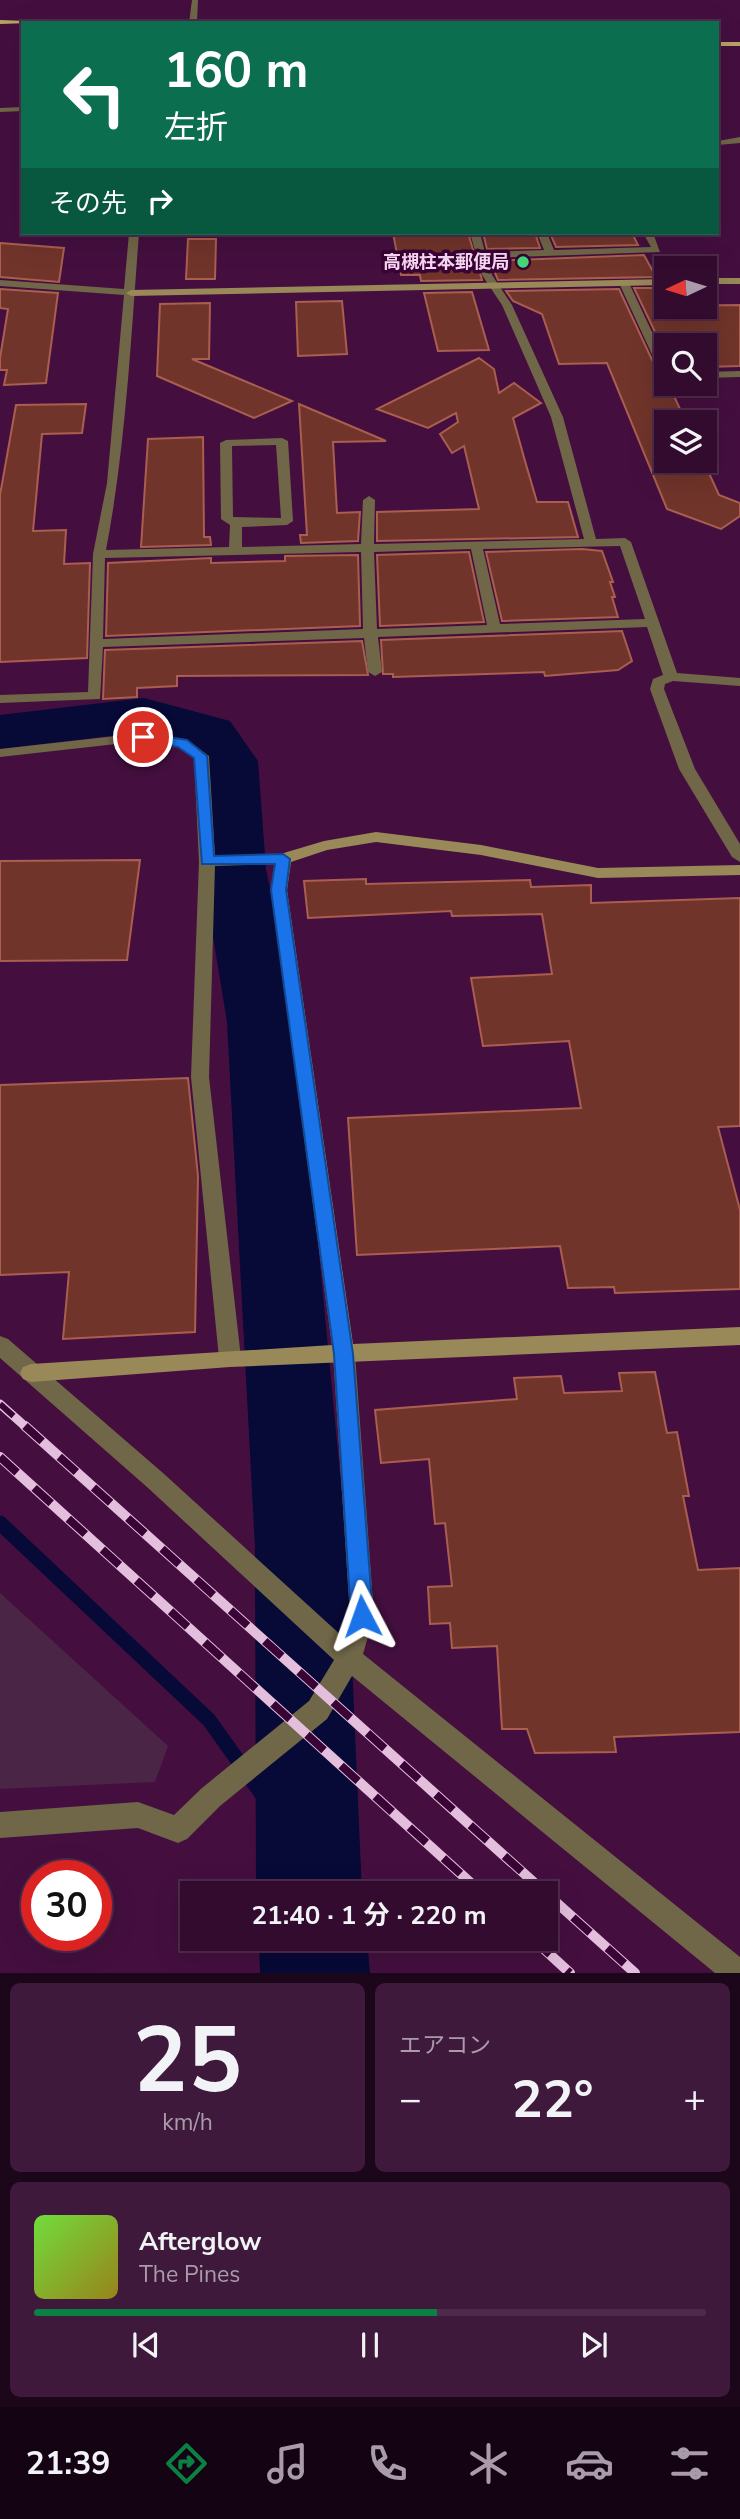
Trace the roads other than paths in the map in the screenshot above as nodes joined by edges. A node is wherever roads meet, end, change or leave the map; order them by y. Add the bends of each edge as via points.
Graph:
1 (195, 0) edge
2 (193, 21) edge
3 (0, 22) edge
4 (21, 23) edge
5 (719, 44) edge
6 (740, 44) edge
7 (21, 109) edge
8 (0, 110) edge
9 (740, 140) edge
10 (719, 143) edge
11 (134, 235) edge
12 (476, 235) edge
13 (543, 235) edge
14 (649, 235) edge
15 (550, 253) junction
16 (481, 256) junction
17 (718, 281) edge
18 (740, 281) edge
19 (654, 282) edge
20 (0, 283) edge
21 (624, 283) junction
22 (495, 285) junction
23 (131, 293) junction
24 (654, 348) edge
25 (740, 374) edge
26 (717, 375) edge
27 (369, 500) dead end
28 (236, 523) junction
29 (592, 543) junction
30 (476, 545) junction
31 (366, 548) junction
32 (235, 551) junction
33 (99, 554) junction
34 (653, 623) junction
35 (494, 628) junction
36 (369, 631) junction
37 (97, 643) junction
38 (375, 672) dead end
39 (671, 677) junction
40 (740, 682) edge
41 (0, 699) edge
42 (0, 753) edge
43 (740, 857) edge
44 (283, 859) junction
45 (207, 861) junction
46 (740, 870) edge
47 (740, 1336) edge
48 (0, 1345) edge
49 (344, 1354) junction
50 (230, 1357) junction
51 (31, 1373) junction
52 (349, 1658) junction
53 (0, 1825) edge
54 (737, 1973) edge

1 - 2 street
3 - 4 main road
5 - 6 main road
7 - 8 street
9 - 10 street
11 - 23 street
12 - 16 street
13 - 15 street
14 - 15 street via 657,250
15 - 16 street
16 - 22 street
17 - 18 street
19 - 21 street
20 - 23 street
21 - 22 street
21 - 24 street
22 - 23 street
22 - 29 street via 557,417
23 - 33 street via 113,483
25 - 26 street
27 - 31 street
28 - 28 street via 287,521 282,441 226,443 227,519
28 - 32 street
29 - 30 street
29 - 34 street via 625,542
30 - 31 street
30 - 35 street
31 - 32 street
31 - 36 street
32 - 33 street
33 - 37 street
34 - 35 street
34 - 39 street
35 - 36 street
36 - 37 street
36 - 38 street
37 - 41 street via 96,696
39 - 40 street
39 - 43 street via 659,682 657,689 688,769
42 - 45 street via 143,737 182,743 201,756
44 - 45 street
44 - 46 street via 376,837 481,850 598,873
44 - 49 street via 279,890
45 - 50 street via 200,1077
47 - 49 street
48 - 51 street
49 - 50 street
49 - 52 street via 362,1616
50 - 51 street
51 - 52 street
52 - 53 street via 318,1710 211,1797 178,1830 138,1815
52 - 54 street

